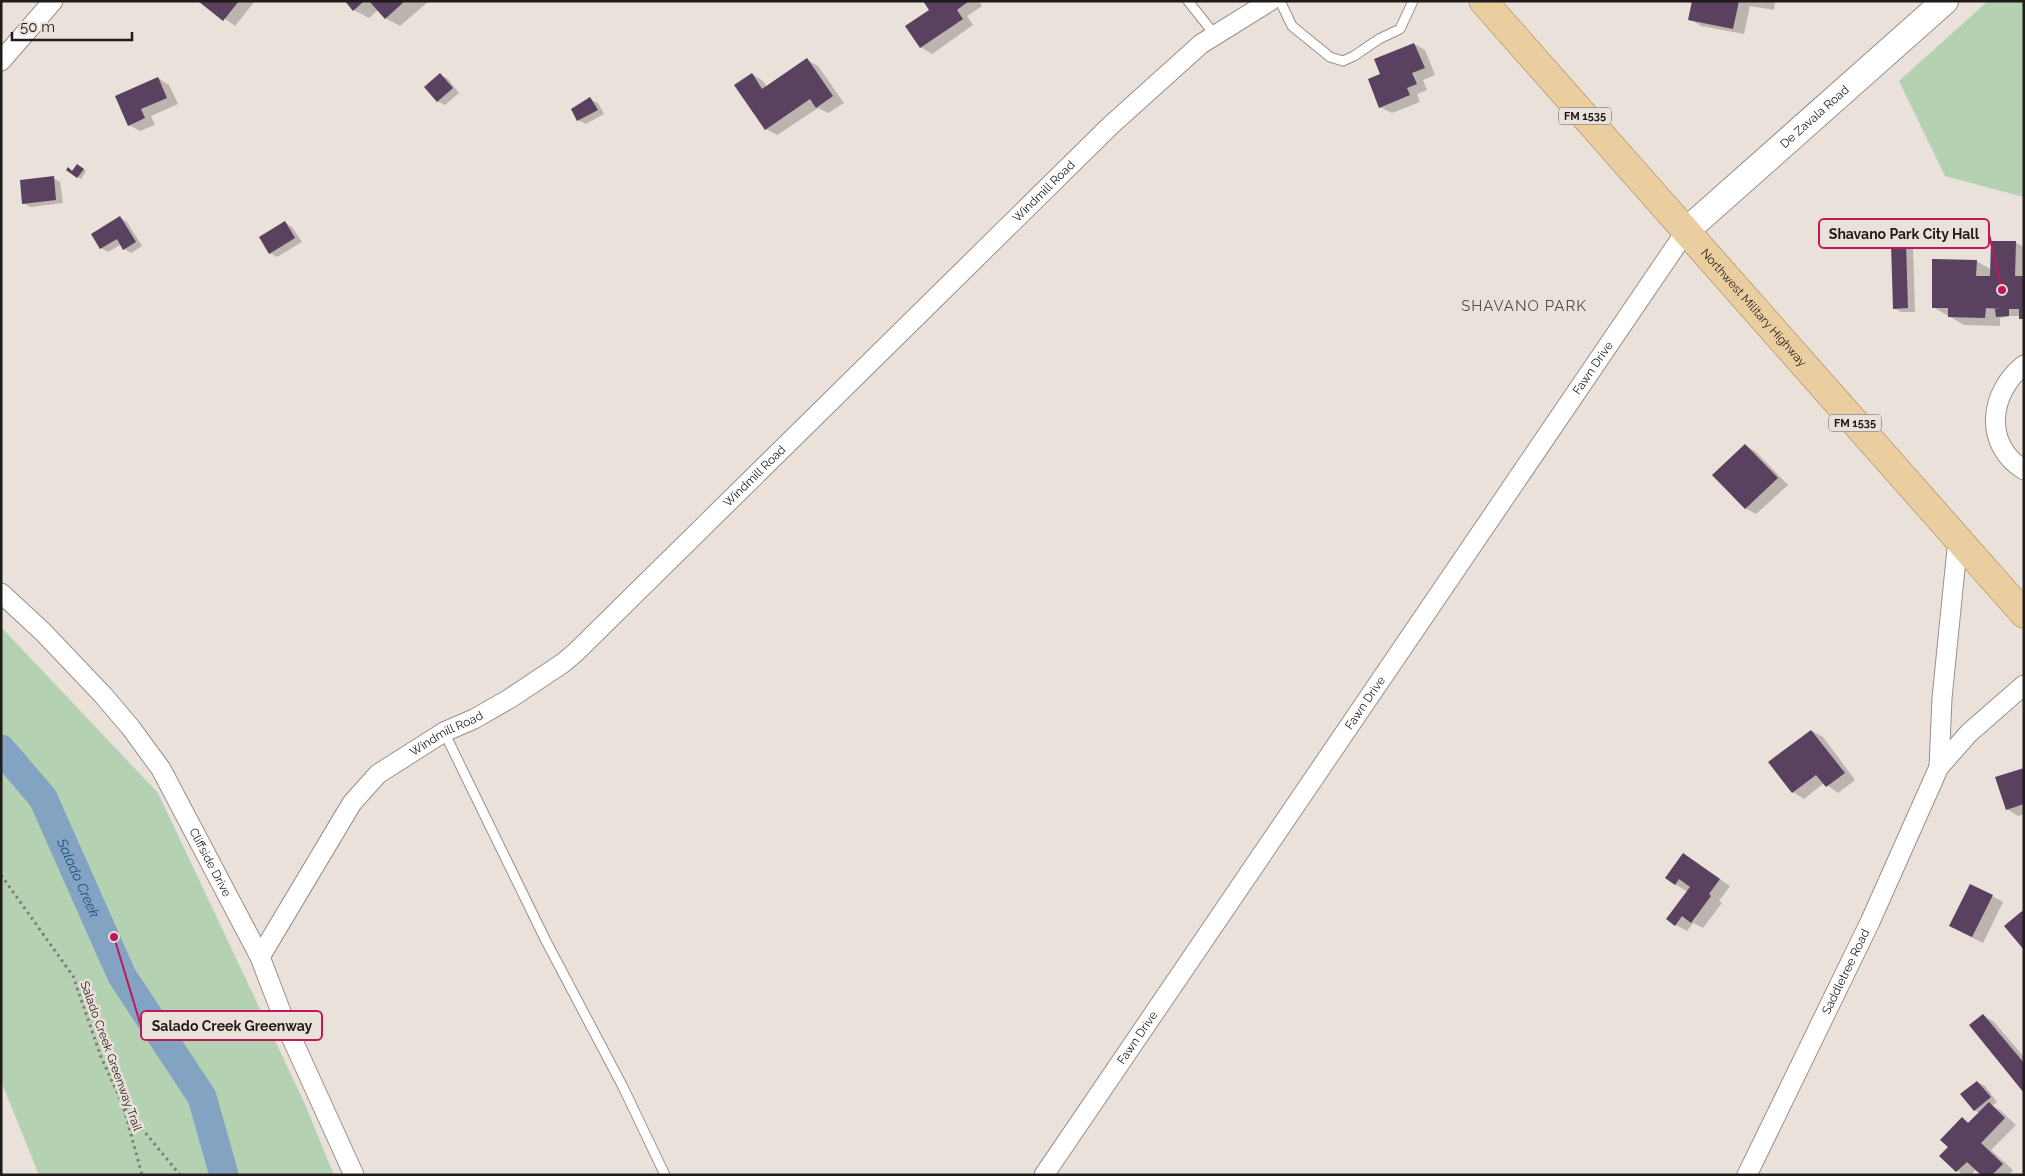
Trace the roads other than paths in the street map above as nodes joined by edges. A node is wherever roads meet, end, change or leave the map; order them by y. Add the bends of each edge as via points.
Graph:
1 (53, 1) edge
2 (1188, 1) edge
3 (1270, 1) edge
4 (1280, 1) edge
5 (1413, 1) edge
6 (1482, 1) edge
7 (1944, 1) edge
8 (1216, 35) junction
9 (1, 61) edge
10 (1686, 232) junction
11 (2024, 365) edge
12 (2024, 470) edge
13 (1958, 539) junction
14 (1, 593) edge
15 (2023, 613) edge
16 (2024, 685) edge
17 (444, 732) junction
18 (1939, 767) junction
19 (260, 957) junction
20 (354, 1175) edge
21 (665, 1175) edge
22 (1044, 1175) edge
23 (1747, 1175) edge

1 - 9 street
2 - 8 lane
3 - 8 street, Windmill Road
4 - 5 lane via 1292,26 1330,57 1342,61 1400,29
6 - 10 main road, Northwest Military Highway / FM 1535
7 - 10 main road, De Zavala Road
8 - 17 street, Windmill Road via 1201,44 1110,126 576,652 508,699
10 - 13 main road, Northwest Military Highway / FM 1535
10 - 22 street, Fawn Drive
11 - 12 street via 2003,388 1995,414 1998,436 2004,449 2011,460
13 - 15 main road, Northwest Military Highway / FM 1535
13 - 18 street, Saddletree Road via 1942,698
14 - 19 street, Cliffside Drive via 44,632 103,695 161,769
16 - 18 street, Saddletree Road via 1969,733
17 - 19 street, Windmill Road via 378,774 352,803
17 - 21 lane
18 - 23 street, Saddletree Road via 1870,922
19 - 20 street, Cliffside Drive via 288,1030

